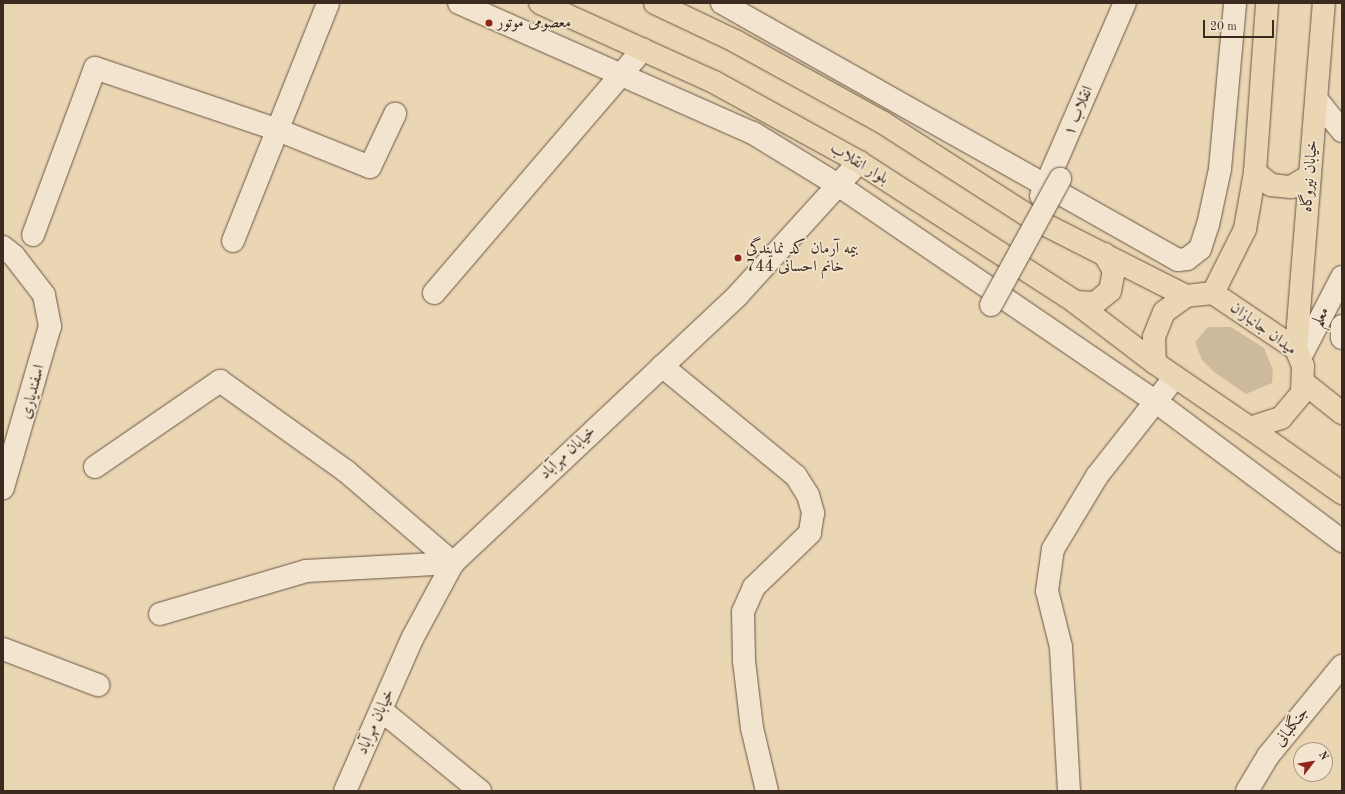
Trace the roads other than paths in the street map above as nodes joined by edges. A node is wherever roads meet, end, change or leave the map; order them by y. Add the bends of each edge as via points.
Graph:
1 (328, 3) edge
2 (460, 3) edge
3 (540, 3) edge
4 (655, 3) edge
5 (722, 3) edge
6 (1125, 3) edge
7 (1235, 3) edge
8 (1267, 3) edge
9 (1324, 3) edge
10 (643, 49) junction
11 (621, 75) junction
12 (1317, 100) junction
13 (395, 114) dead end
14 (278, 130) junction
15 (1342, 131) edge
16 (859, 162) junction
17 (1255, 172) junction
18 (1309, 176) junction
19 (1054, 182) junction
20 (838, 185) junction
21 (1030, 217) junction
22 (33, 235) dead end
23 (233, 241) dead end
24 (3, 248) edge
25 (1104, 254) junction
26 (1342, 277) edge
27 (434, 293) dead end
28 (1213, 294) junction
29 (1186, 296) junction
30 (1075, 302) junction
31 (991, 305) dead end
32 (1342, 326) edge
33 (1342, 338) edge
34 (1298, 353) junction
35 (1155, 363) junction
36 (662, 366) junction
37 (1175, 377) junction
38 (1303, 382) junction
39 (1155, 401) junction
40 (1342, 414) edge
41 (1250, 428) junction
42 (95, 467) dead end
43 (3, 488) edge
44 (1342, 493) edge
45 (1342, 541) edge
46 (453, 563) junction
47 (160, 614) dead end
48 (3, 649) edge
49 (1342, 666) edge
50 (98, 685) dead end
51 (381, 710) junction
52 (345, 791) edge
53 (480, 791) edge
54 (767, 791) edge
55 (1069, 791) edge
56 (1247, 791) edge

1 - 14 street
2 - 11 street
3 - 10 main road, بلوار انقلاب
4 - 21 main road via 735,41 882,122
5 - 19 street
6 - 19 street, انقلاب ۱
7 - 19 street via 1220,169 1208,225 1200,249 1195,254 1178,260
8 - 17 main road
9 - 12 main road, خیابان نیروگاه
10 - 11 street
10 - 16 main road, بلوار انقلاب via 714,82
11 - 20 street via 753,133
11 - 27 street
12 - 15 street
12 - 18 main road, خیابان نیروگاه
13 - 14 street via 370,166
14 - 22 street via 95,68
14 - 23 street
16 - 20 street, خیابان مهرآباد
16 - 30 main road, بلوار انقلاب
17 - 18 main road via 1271,185 1291,187
17 - 28 main road via 1245,229
18 - 34 main road, خیابان نیروگاه
19 - 21 street, انقلاب ۱
19 - 31 street, bridge
20 - 36 street, خیابان مهرآباد via 738,295
20 - 39 street
21 - 25 main road
24 - 43 street, اسفندیاری via 14,256 44,295 50,326
25 - 29 main road
25 - 30 main road via 1114,271 1110,291 1095,303
26 - 34 street, معلم
28 - 29 main road, میدان جانبازان
28 - 34 main road, میدان جانبازان
29 - 35 main road via 1164,312 1158,324 1153,350
30 - 35 main road, بلوار انقلاب
32 - 33 street
34 - 38 main road, میدان جانبازان
35 - 37 main road
36 - 46 street, خیابان مهرآباد
36 - 54 street via 796,476 808,495 813,513 810,533 754,587 743,612 744,661 752,728
37 - 39 street
37 - 41 main road
38 - 40 main road
38 - 41 main road, میدان جانبازان via 1302,393 1290,411 1272,424
39 - 45 street
39 - 55 street via 1097,476 1053,548 1047,591 1061,647
41 - 44 main road
42 - 46 street via 220,381 346,472
46 - 47 street via 306,571
46 - 51 street, خیابان مهرآباد via 413,637
48 - 50 street
49 - 56 street, جنگلبانی via 1268,756
51 - 52 street, خیابان مهرآباد
51 - 53 street

